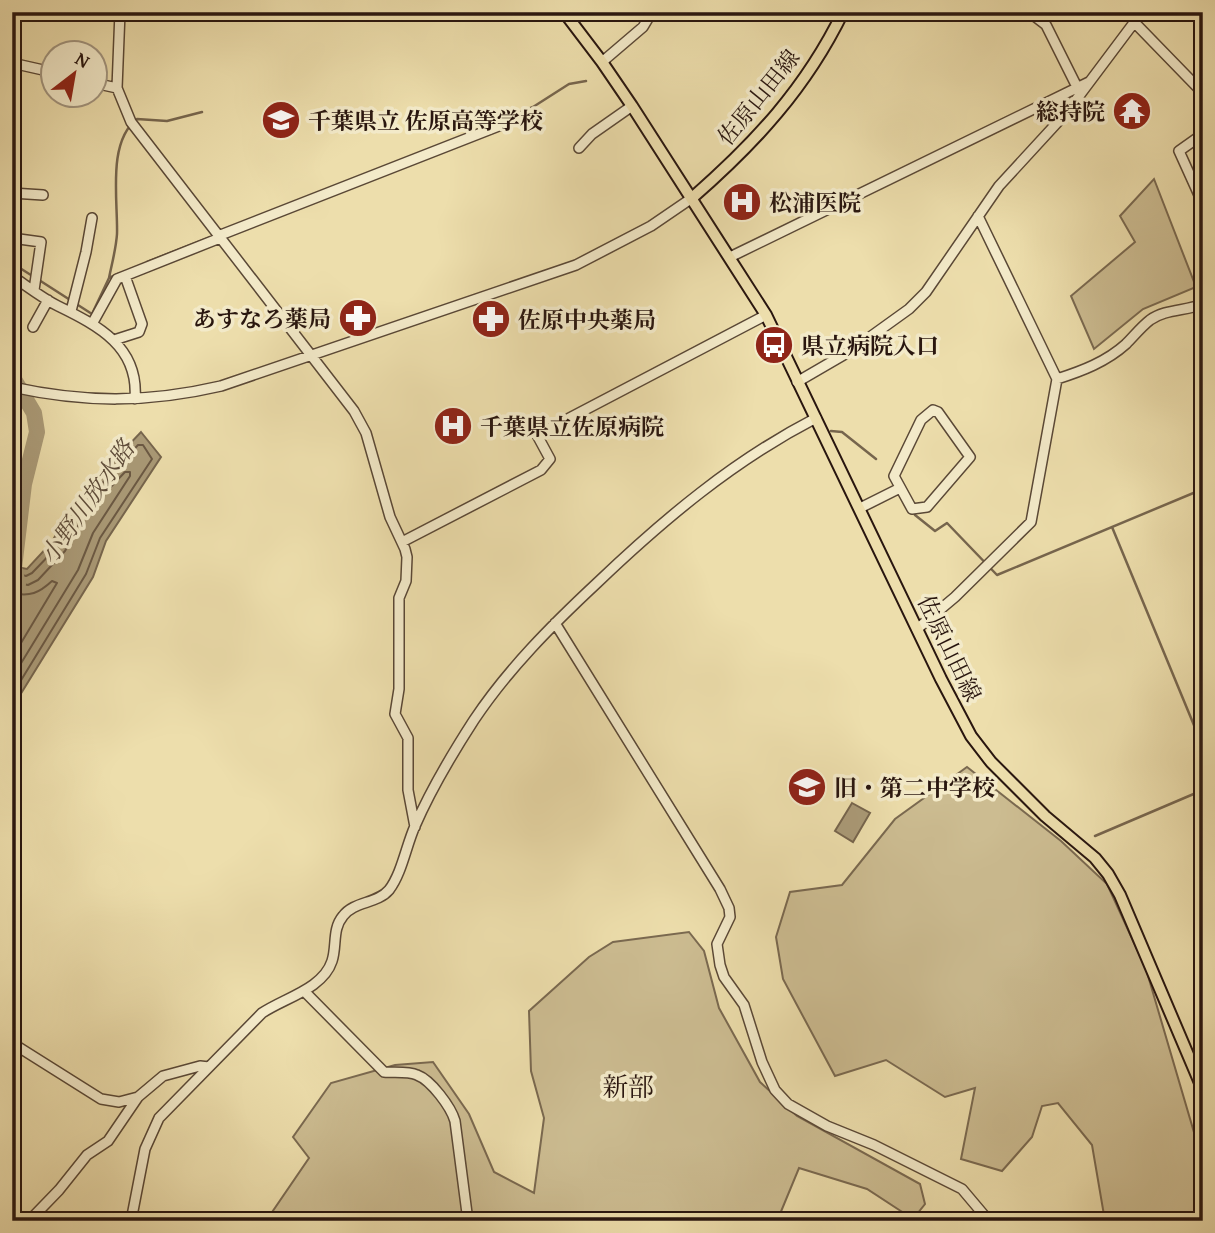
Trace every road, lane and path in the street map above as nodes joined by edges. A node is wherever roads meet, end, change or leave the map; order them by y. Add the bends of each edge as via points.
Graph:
1 (120, 12) edge
2 (564, 12) edge
3 (652, 12) edge
4 (843, 12) edge
5 (1029, 12) edge
6 (1142, 12) edge
7 (1134, 22) junction
8 (602, 62) junction
9 (12, 63) edge
10 (38, 69) edge
11 (1090, 81) junction
12 (108, 86) edge
13 (1077, 87) junction
14 (117, 88) junction
15 (1203, 93) edge
16 (632, 106) junction
17 (532, 113) dead end
18 (1203, 134) edge
19 (579, 148) dead end
20 (12, 192) edge
21 (43, 195) dead end
22 (692, 198) junction
23 (1203, 204) edge
24 (978, 216) junction
25 (92, 218) dead end
26 (218, 236) junction
27 (12, 239) edge
28 (730, 257) junction
29 (12, 276) edge
30 (125, 276) junction
31 (34, 290) junction
32 (48, 300) junction
33 (1203, 304) edge
34 (71, 311) junction
35 (766, 315) junction
36 (92, 324) junction
37 (33, 327) dead end
38 (114, 340) junction
39 (311, 356) junction
40 (1057, 379) junction
41 (797, 382) junction
42 (12, 387) edge
43 (135, 399) junction
44 (816, 418) junction
45 (900, 488) junction
46 (860, 508) junction
47 (402, 542) junction
48 (555, 623) junction
49 (917, 629) junction
50 (415, 827) junction
51 (304, 991) junction
52 (12, 1043) edge
53 (209, 1068) junction
54 (1203, 1090) edge
55 (138, 1097) junction
56 (29, 1221) edge
57 (131, 1221) edge
58 (468, 1221) edge
59 (989, 1221) edge

1 - 14 street
2 - 8 main road, 佐原山田線
3 - 8 street via 643,27
4 - 22 main road, 佐原山田線 via 814,64 776,116
5 - 13 street via 1046,25
6 - 7 street
7 - 11 street
7 - 15 street
8 - 16 main road, 佐原山田線
9 - 10 street
11 - 13 street
11 - 24 street
12 - 14 street
13 - 28 street
14 - 26 street via 132,123
16 - 19 street
16 - 22 main road, 佐原山田線
17 - 26 street
18 - 23 street via 1179,151
20 - 21 street
22 - 28 main road, 佐原山田線
22 - 39 street via 651,226 576,265
24 - 40 street
24 - 41 street via 926,292 909,309
25 - 34 street
26 - 30 street
26 - 39 street
27 - 31 street via 41,242
28 - 35 main road, 佐原山田線
29 - 31 street
30 - 36 street via 117,279
30 - 38 street via 142,324 139,332
31 - 32 street
32 - 34 street
32 - 37 street
33 - 40 street via 1150,320 1124,346 1089,369
34 - 36 street
35 - 41 main road, 佐原山田線
35 - 47 street via 537,435 550,458 541,470
36 - 38 street
38 - 43 street via 134,373
39 - 43 street via 221,386
39 - 47 street via 366,433 390,517
40 - 49 street via 1031,522
41 - 44 main road, 佐原山田線
42 - 43 street via 86,399
44 - 46 main road, 佐原山田線
44 - 48 street via 702,489
45 - 45 street via 894,476 903,455 927,413 938,412 970,457 928,507 912,509
45 - 46 street
46 - 49 main road, 佐原山田線
47 - 50 street via 408,566 400,598 396,714 409,744 408,790
48 - 50 street via 497,685 448,760
48 - 59 street via 729,908 730,917 717,944 720,965 744,1005 775,1090 788,1104 827,1126 962,1189
49 - 54 main road, 佐原山田線 via 971,736 991,762 1108,874
50 - 51 street via 388,891 342,918 329,969
51 - 53 street via 261,1013
51 - 58 street via 384,1072 422,1077 450,1107
52 - 55 street via 102,1099 119,1102
53 - 55 street via 200,1066 163,1076
53 - 57 street via 159,1118 149,1138
55 - 56 street via 108,1141 87,1155

